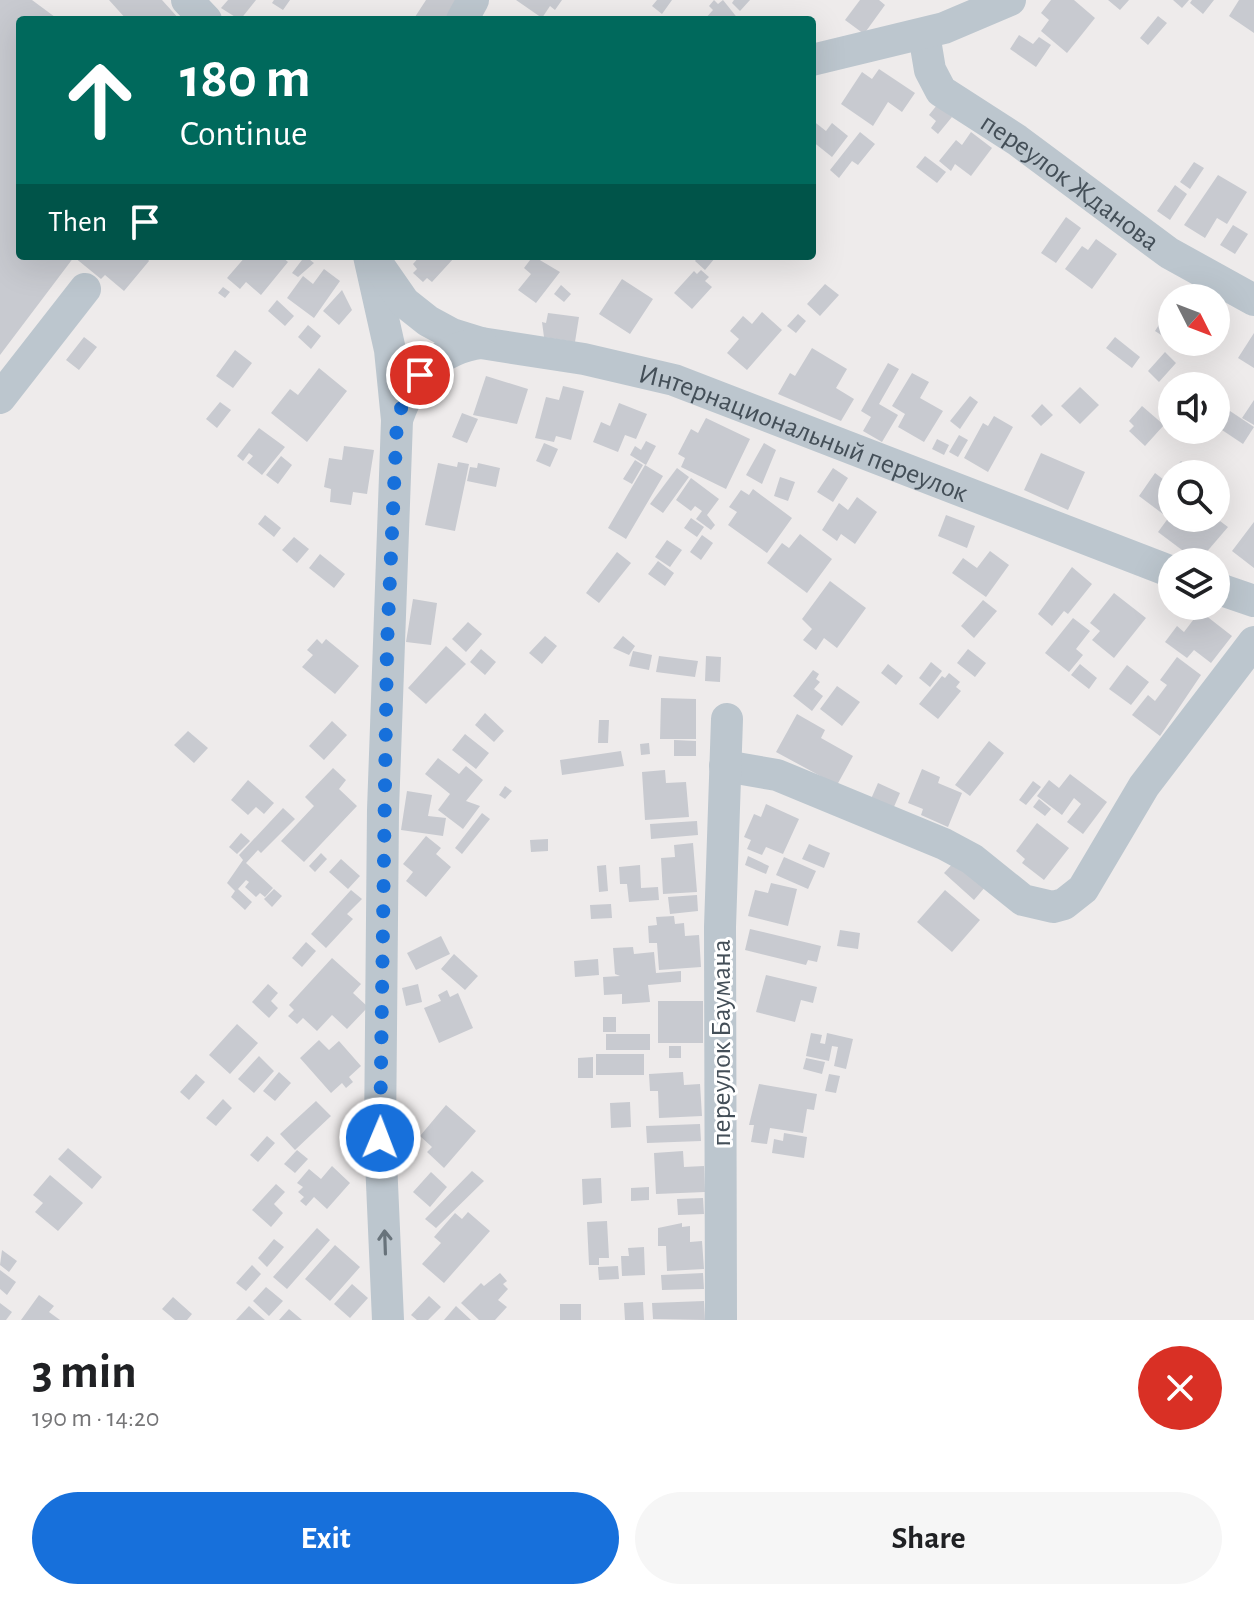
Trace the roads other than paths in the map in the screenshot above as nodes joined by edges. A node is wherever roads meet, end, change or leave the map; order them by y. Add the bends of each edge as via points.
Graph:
1 (187, 0) edge
2 (1010, 0) edge
3 (202, 16) edge
4 (924, 34) junction
5 (816, 59) edge
6 (372, 260) edge
7 (374, 260) edge
8 (85, 289) dead end
9 (1254, 300) edge
10 (481, 343) junction
11 (0, 398) edge
12 (397, 420) junction
13 (1158, 567) edge
14 (1230, 593) edge
15 (1254, 601) edge
16 (1254, 642) edge
17 (727, 719) dead end
18 (725, 766) junction
19 (388, 1320) edge
20 (721, 1320) edge

1 - 3 street
2 - 4 street
4 - 5 street
4 - 9 street, переулок Жданова via 930,70 941,91 1017,140 1169,253
6 - 12 street
7 - 10 street, Интернациональный переулок via 397,293 428,321
8 - 11 street
10 - 12 street via 439,356 411,386
10 - 13 street, Интернациональный переулок via 674,380
19 -> 12 street via 380,1138 383,826
14 - 15 street
16 - 18 street via 1144,786 1083,889 1053,907 1023,900 944,844 777,775
17 - 18 street, переулок Баумана
18 - 20 street, переулок Баумана

